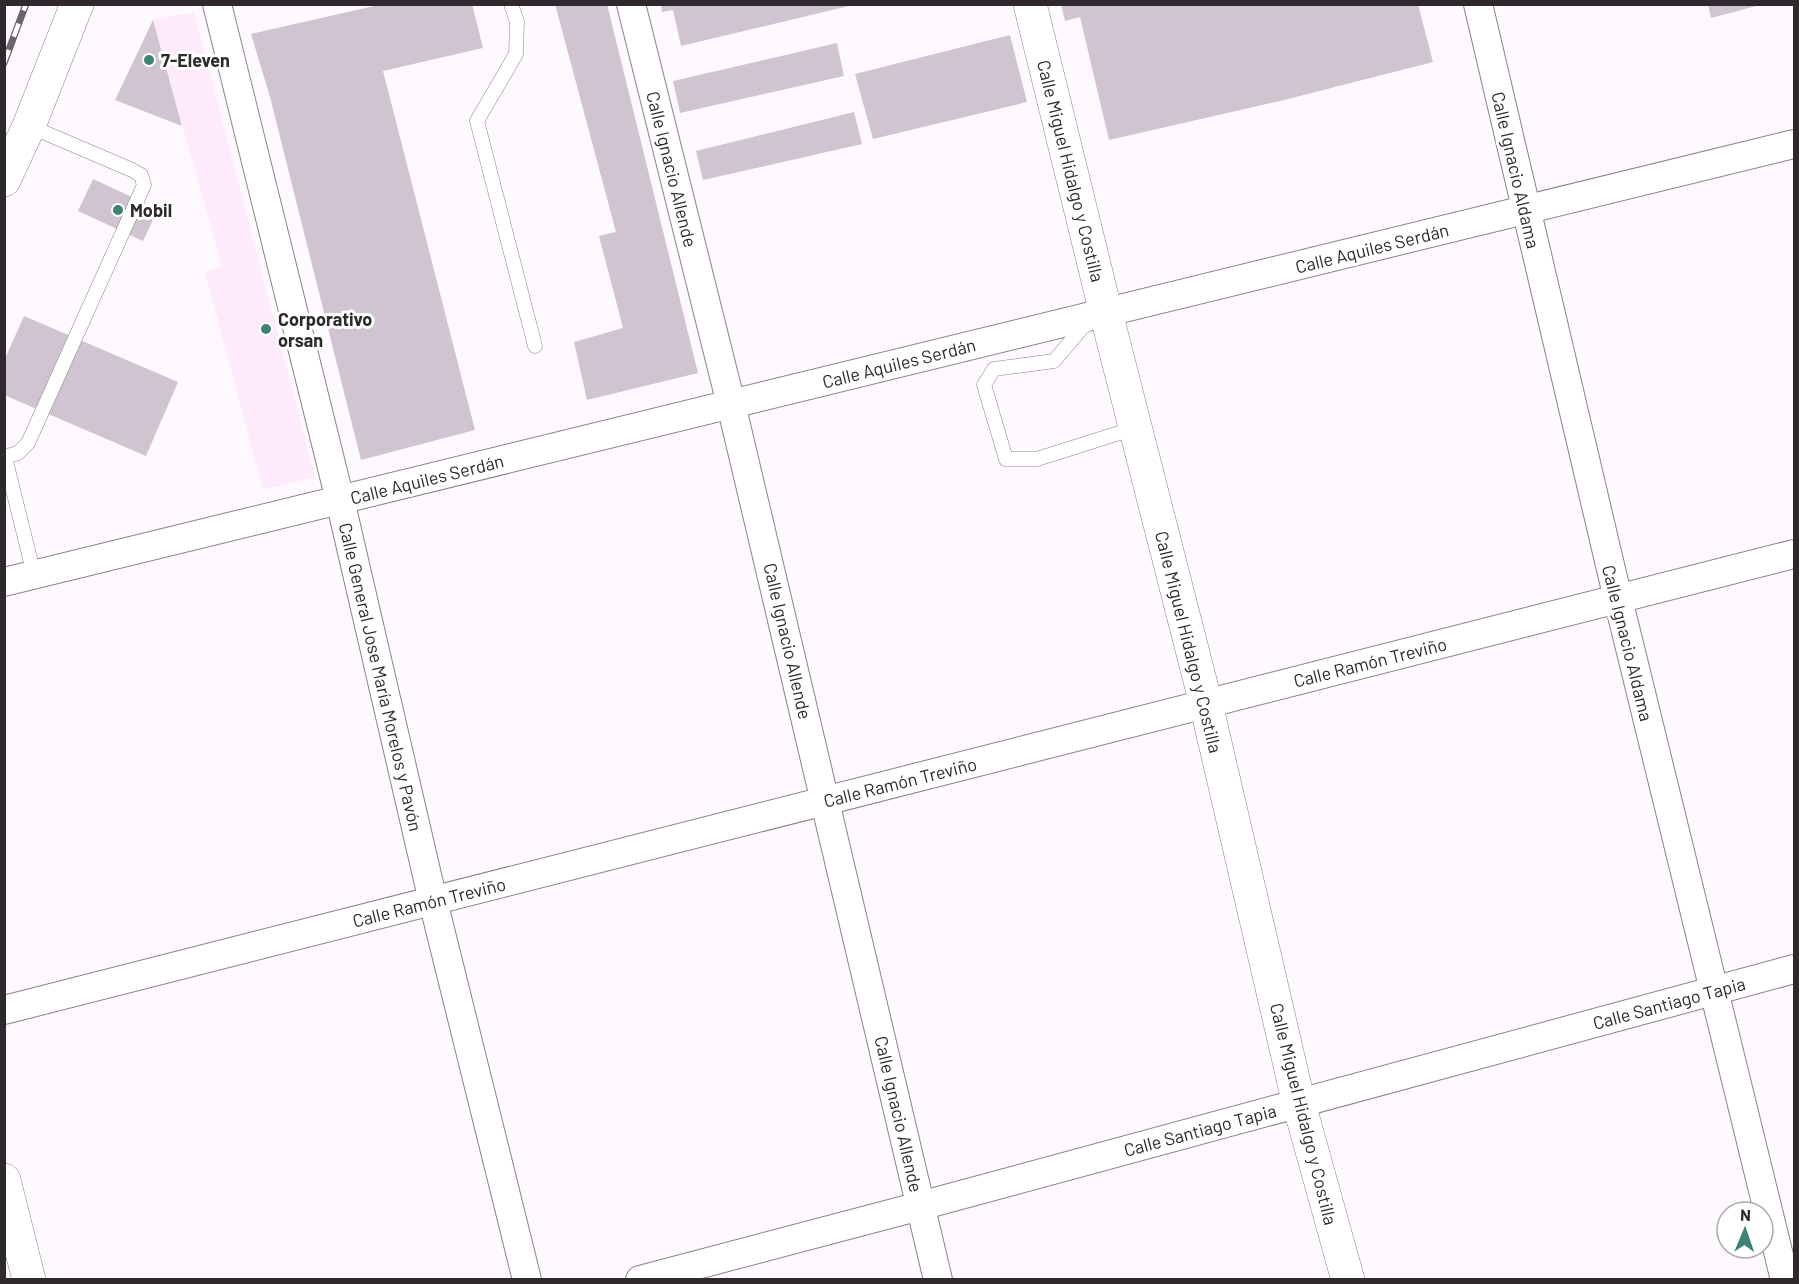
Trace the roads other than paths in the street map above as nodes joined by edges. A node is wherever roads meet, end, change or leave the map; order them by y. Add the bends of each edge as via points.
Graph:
1 (77, 4) edge
2 (217, 4) edge
3 (511, 4) edge
4 (631, 4) edge
5 (1030, 4) edge
6 (1478, 4) edge
7 (29, 126) junction
8 (1794, 144) edge
9 (4, 180) edge
10 (1525, 210) junction
11 (1106, 313) junction
12 (535, 346) dead end
13 (731, 404) junction
14 (1135, 428) junction
15 (5, 457) edge
16 (340, 500) junction
17 (1794, 554) edge
18 (34, 575) junction
19 (4, 582) edge
20 (1618, 599) junction
21 (1206, 704) junction
22 (826, 801) junction
23 (433, 901) junction
24 (1794, 969) edge
25 (1714, 991) junction
26 (4, 1010) edge
27 (1299, 1104) junction
28 (4, 1180) edge
29 (920, 1206) junction
30 (29, 1280) edge
31 (527, 1280) edge
32 (640, 1280) edge
33 (938, 1280) edge
34 (1348, 1280) edge
35 (1785, 1280) edge

1 - 7 main road
2 - 16 street, Calle General Jose María Morelos y Pavón
3 - 12 lane via 517,22 516,54 477,121
4 - 13 street, Calle Ignacio Allende
5 - 11 main road, Calle Miguel Hidalgo y Costilla
6 - 10 street, Calle Ignacio Aldama
7 - 9 main road
7 - 15 lane via 132,170 141,175 144,185 28,443 18,453
8 - 10 street, Calle Aquiles Serdán
10 - 11 street, Calle Aquiles Serdán
10 - 20 street, Calle Ignacio Aldama
11 - 13 street, Calle Aquiles Serdán
11 - 14 main road, Calle Miguel Hidalgo y Costilla
11 - 14 lane via 1082,328 1054,360 994,369 984,385 1006,459 1037,459
13 - 16 street, Calle Aquiles Serdán
13 - 22 street, Calle Ignacio Allende
14 - 21 main road, Calle Miguel Hidalgo y Costilla
15 - 18 lane
16 - 18 street, Calle Aquiles Serdán
16 - 23 street, Calle General Jose María Morelos y Pavón
17 - 20 street, Calle Ramón Treviño
18 - 19 street, Calle Aquiles Serdán
20 - 21 street, Calle Ramón Treviño
20 - 25 street, Calle Ignacio Aldama
21 - 22 street, Calle Ramón Treviño
21 - 27 main road, Calle Miguel Hidalgo y Costilla
22 - 23 street, Calle Ramón Treviño
22 - 29 street, Calle Ignacio Allende
23 - 26 street, Calle Ramón Treviño
23 - 31 street, Calle General Jose María Morelos y Pavón
24 - 25 street, Calle Santiago Tapia
25 - 27 street, Calle Santiago Tapia
25 - 35 street, Calle Ignacio Aldama
27 - 29 street, Calle Santiago Tapia
27 - 34 main road, Calle Miguel Hidalgo y Costilla
28 - 30 main road
29 - 32 street, Calle Santiago Tapia
29 - 33 street, Calle Ignacio Allende

